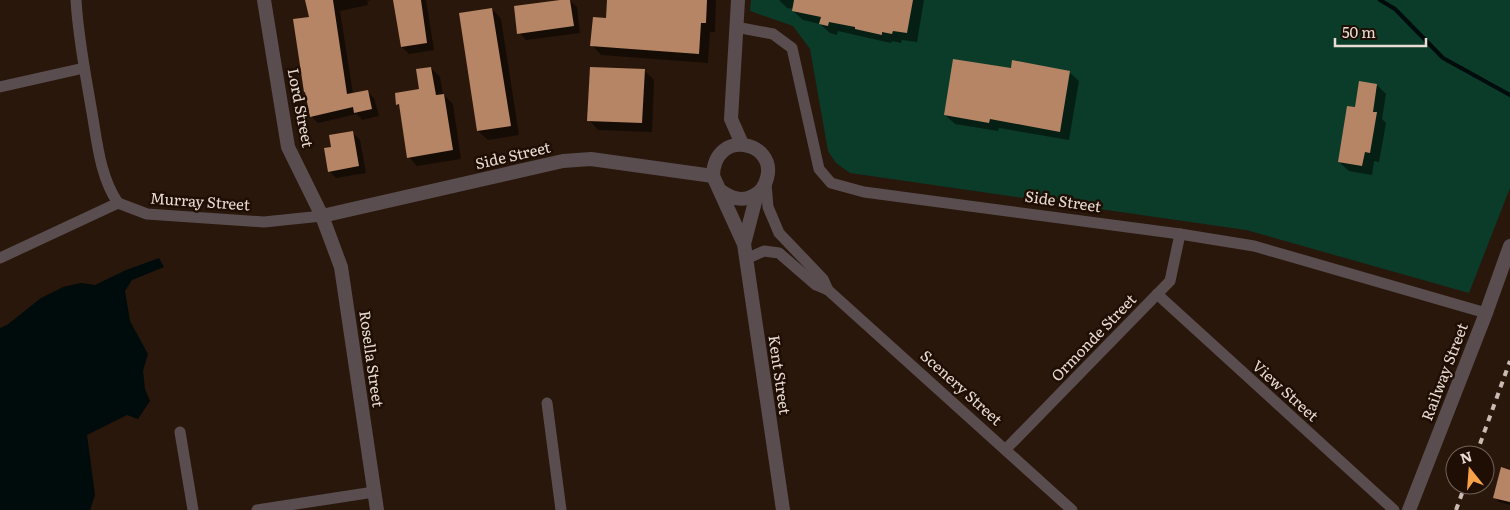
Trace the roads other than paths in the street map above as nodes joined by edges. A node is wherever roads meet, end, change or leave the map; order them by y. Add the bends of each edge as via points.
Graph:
1 (76, 0) edge
2 (264, 0) edge
3 (738, 0) edge
4 (736, 27) junction
5 (84, 68) junction
6 (0, 87) edge
7 (742, 144) junction
8 (713, 176) junction
9 (761, 189) junction
10 (721, 191) junction
11 (118, 202) junction
12 (322, 216) junction
13 (1180, 234) junction
14 (744, 244) junction
15 (1510, 246) edge
16 (0, 258) edge
17 (746, 258) junction
18 (828, 290) junction
19 (1157, 294) junction
20 (1486, 313) junction
21 (547, 403) dead end
22 (180, 432) dead end
23 (1006, 449) junction
24 (374, 492) junction
25 (193, 510) edge
26 (257, 510) edge
27 (376, 510) edge
28 (561, 510) edge
29 (783, 510) edge
30 (1072, 510) edge
31 (1394, 510) edge
32 (1409, 510) edge

1 - 5 street
2 - 12 street, Lord Street via 288,147
3 - 4 street
4 - 7 street via 731,119
4 - 13 street, Side Street via 773,34 792,48 819,169 830,182 864,192
5 - 6 street
5 - 11 street via 105,177
7 - 8 street via 733,145 717,157
7 - 9 street via 762,153 767,163 768,174
8 - 10 street
8 - 12 street, Side Street via 591,159 563,161
9 - 10 street via 748,198 738,199
9 - 14 street, Kent Street
9 - 18 street, Scenery Street via 779,233 823,279
10 - 14 street, Kent Street
11 - 12 street, Murray Street via 156,215 264,222
11 - 16 street
12 - 24 street, Rosella Street via 341,266
13 - 19 street, Ormonde Street via 1170,281
13 - 20 street, Side Street via 1254,246
14 - 17 street, Kent Street
15 - 20 street, Railway Street
17 - 18 street, Scenery Street via 764,251 779,252 816,284
17 - 29 street, Kent Street
18 - 23 street, Scenery Street
19 - 23 street, Ormonde Street
19 - 31 street, View Street
20 - 32 street, Railway Street
21 - 28 street
22 - 25 street
23 - 30 street, Scenery Street
24 - 26 street
24 - 27 street, Rosella Street

